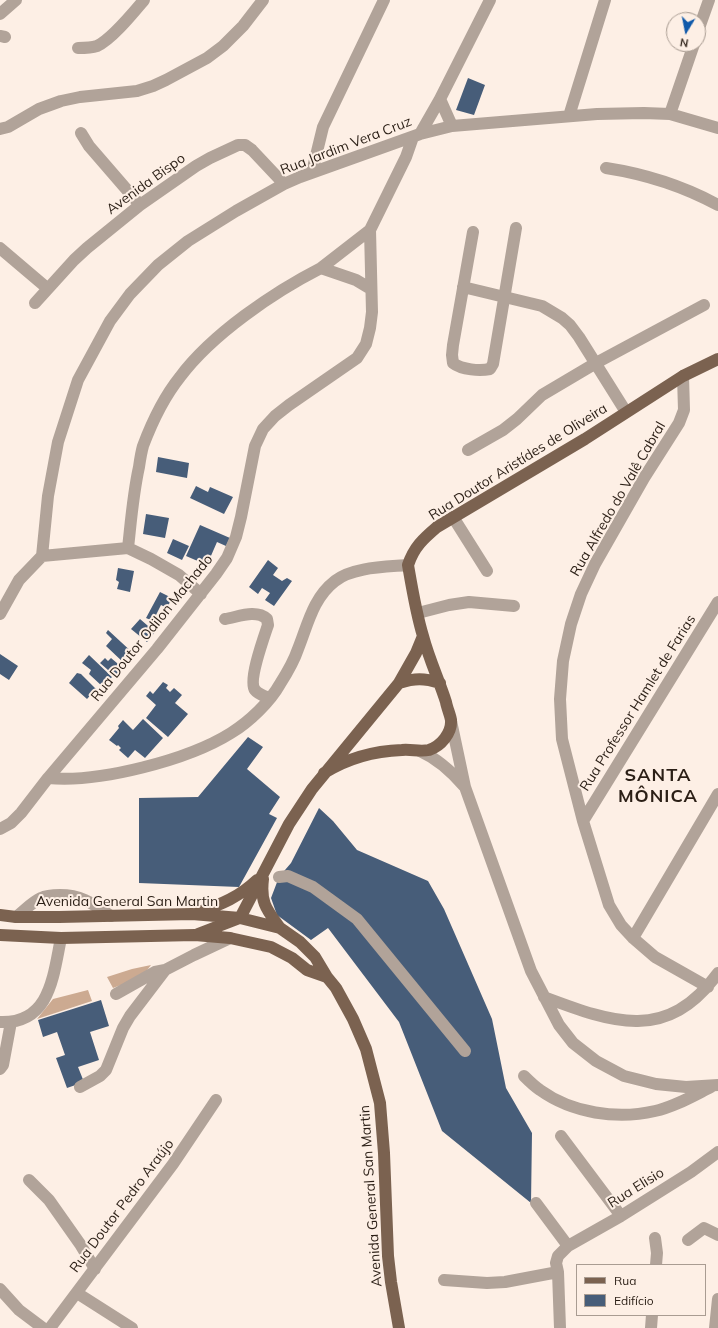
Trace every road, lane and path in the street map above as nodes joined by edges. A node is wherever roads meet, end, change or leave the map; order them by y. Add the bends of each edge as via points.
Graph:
1 (16, 0) edge
2 (144, 0) edge
3 (263, 0) edge
4 (384, 0) edge
5 (490, 0) edge
6 (605, 0) edge
7 (709, 0) edge
8 (705, 12) edge
9 (0, 14) edge
10 (78, 48) dead end
11 (691, 52) edge
12 (440, 99) junction
13 (670, 114) junction
14 (569, 116) junction
15 (452, 126) junction
16 (718, 128) edge
17 (0, 129) edge
18 (81, 133) dead end
19 (416, 136) junction
20 (606, 168) dead end
21 (312, 172) junction
22 (284, 184) junction
23 (140, 205) junction
24 (718, 205) edge
25 (516, 228) dead end
26 (370, 230) junction
27 (473, 232) dead end
28 (0, 248) edge
29 (321, 268) junction
30 (463, 287) junction
31 (47, 288) junction
32 (371, 289) junction
33 (504, 297) junction
34 (35, 303) dead end
35 (704, 305) dead end
36 (718, 359) edge
37 (596, 363) junction
38 (683, 376) junction
39 (626, 412) junction
40 (468, 450) dead end
41 (453, 517) junction
42 (128, 548) junction
43 (42, 556) junction
44 (408, 565) junction
45 (488, 572) dead end
46 (201, 594) junction
47 (718, 602) edge
48 (514, 606) dead end
49 (418, 613) junction
50 (0, 614) edge
51 (225, 619) dead end
52 (423, 636) junction
53 (399, 683) junction
54 (440, 683) junction
55 (269, 698) junction
56 (451, 721) junction
57 (420, 751) junction
58 (324, 773) junction
59 (48, 778) junction
60 (465, 787) junction
61 (718, 794) edge
62 (583, 821) junction
63 (0, 829) edge
64 (264, 872) junction
65 (278, 878) dead end
66 (192, 914) junction
67 (0, 915) edge
68 (111, 916) junction
69 (16, 917) junction
70 (240, 918) junction
71 (280, 928) junction
72 (0, 935) edge
73 (195, 935) junction
74 (61, 938) junction
75 (230, 938) junction
76 (633, 938) junction
77 (165, 970) junction
78 (718, 973) edge
79 (327, 977) junction
80 (708, 987) junction
81 (116, 994) dead end
82 (544, 997) junction
83 (6, 1022) edge
84 (465, 1051) dead end
85 (0, 1069) edge
86 (524, 1076) dead end
87 (716, 1086) edge
88 (80, 1087) dead end
89 (216, 1100) dead end
90 (561, 1136) dead end
91 (718, 1152) edge
92 (29, 1180) dead end
93 (536, 1203) dead end
94 (622, 1216) junction
95 (718, 1235) edge
96 (655, 1238) dead end
97 (688, 1240) dead end
98 (563, 1251) junction
99 (656, 1264) edge
100 (95, 1269) junction
101 (558, 1272) junction
102 (444, 1280) dead end
103 (0, 1289) edge
104 (77, 1293) junction
105 (718, 1299) edge
106 (718, 1305) edge
107 (652, 1316) edge
108 (43, 1328) edge
109 (50, 1328) edge
110 (132, 1328) edge
111 (399, 1328) edge
112 (560, 1328) edge
113 (651, 1328) edge
114 (716, 1328) edge

1 - 9 street
2 - 10 street via 102,43 90,48
3 - 17 street via 223,46 201,62 166,80 137,91 61,101
4 - 21 street via 323,127
5 - 12 street, Rua Doutor Odilon Machado
6 - 14 street
7 - 8 street
11 - 13 street
12 - 15 street
12 - 19 street, Rua Doutor Odilon Machado
13 - 14 street, Rua Jardim Vera Cruz
13 - 16 street, Rua Jardim Vera Cruz
14 - 15 street, Rua Jardim Vera Cruz
15 - 19 street, Rua Jardim Vera Cruz
18 - 23 street via 89,146
19 - 21 street, Rua Jardim Vera Cruz
19 - 26 street, Rua Doutor Odilon Machado
20 - 24 street via 624,170 662,181
21 - 22 street, Rua Jardim Vera Cruz
22 - 23 street, Avenida Bispo via 252,150 245,145 238,145 196,166
22 - 43 street, Rua Jardim Vera Cruz via 182,246 158,265 130,294 110,321 78,380 58,442 48,496
23 - 31 street, Avenida Bispo via 83,252
25 - 33 street
26 - 29 street
26 - 32 street, Rua Doutor Odilon Machado
27 - 30 street
28 - 31 street
29 - 32 street via 356,280
29 - 42 street via 288,286 235,324 205,349 180,376 159,410 143,447 136,480
30 - 33 street
30 - 33 street via 452,355 454,363 459,367 484,370 492,366
31 - 34 street, Avenida Bispo
32 - 46 street, Rua Doutor Odilon Machado via 370,328 366,344 357,358 289,405 263,429 255,446 236,537 227,558
33 - 37 street via 542,306 562,318 579,337
35 - 37 street
36 - 38 main road, Rua Doutor Aristídes de Oliveira
37 - 39 street
37 - 40 street via 542,394 518,419
38 - 39 main road, Rua Doutor Aristídes de Oliveira
38 - 62 street, Rua Alfredo do Valê Cabral via 684,404 679,423 595,564 571,624 563,661 560,698 562,739
39 - 41 main road, Rua Doutor Aristídes de Oliveira
41 - 44 main road, Rua Doutor Aristídes de Oliveira via 419,542
41 - 45 street
42 - 43 street
42 - 46 street via 179,575
43 - 50 street via 19,580
44 - 49 main road
44 - 55 street via 354,572 326,588 313,607 297,651
46 - 59 street, Rua Doutor Odilon Machado
47 - 62 street, Rua Professor Hamlet de Farias
48 - 49 street via 470,602
49 - 52 main road
51 - 55 street via 256,613 267,618 268,625 253,682 255,690
52 - 53 main road
52 - 54 main road
53 - 54 main road via 413,678
53 - 58 main road
54 - 56 main road
55 - 59 street via 231,732 212,743 177,756 108,774
56 - 57 main road via 444,741 436,747
56 - 60 street
57 - 58 main road via 387,750 339,764
57 - 60 street via 448,768
58 - 64 main road via 300,807
59 - 63 street, Rua Doutor Odilon Machado via 21,813
60 - 82 street via 531,972
61 - 76 street
62 - 76 street, Rua Alfredo do Valê Cabral via 609,905 621,925
64 - 66 main road via 237,896 220,905
64 - 70 main road
64 - 71 main road via 261,892 264,903
65 - 84 street via 288,876 313,887 357,919
66 - 68 main road, Avenida General San Martin
66 - 70 main road, Avenida General San Martin
67 - 69 main road, Avenida General San Martin
68 - 69 main road, Avenida General San Martin
68 - 69 street via 79,897 49,895 37,900
70 - 71 main road, Avenida General San Martin
70 - 73 main road
71 - 79 main road, Avenida General San Martin via 315,956
72 - 74 main road
73 - 74 main road
73 - 75 main road
74 - 83 street via 52,979 44,999 34,1013
75 - 77 street
75 - 79 main road via 271,947 308,970
76 - 80 street, Rua Alfredo do Valê Cabral via 655,957
77 - 81 street via 155,972
77 - 88 street via 130,1016 106,1070
78 - 80 street
79 - 111 main road, Avenida General San Martin via 353,1019 366,1049 380,1103 388,1256
80 - 82 street via 689,1005 667,1017 638,1022 582,1012
82 - 87 street via 559,1025 573,1043 596,1062 624,1076 656,1084
83 - 85 street via 5,1057
86 - 87 street via 539,1090 566,1104 584,1110 625,1115 656,1111
89 - 100 street, Rua Doutor Pedro Araújo via 173,1164
90 - 94 street
91 - 94 street, Rua Elisio
92 - 100 street via 64,1220
93 - 98 street
94 - 98 street, Rua Elisio
95 - 97 street via 704,1228
96 - 99 street
98 - 101 street via 556,1263
100 - 104 street, Rua Doutor Pedro Araújo
101 - 102 street via 505,1282
101 - 112 street
103 - 108 street via 20,1310
104 - 109 street, Rua Doutor Pedro Araújo
104 - 110 street
105 - 106 street
106 - 114 street
107 - 113 street

